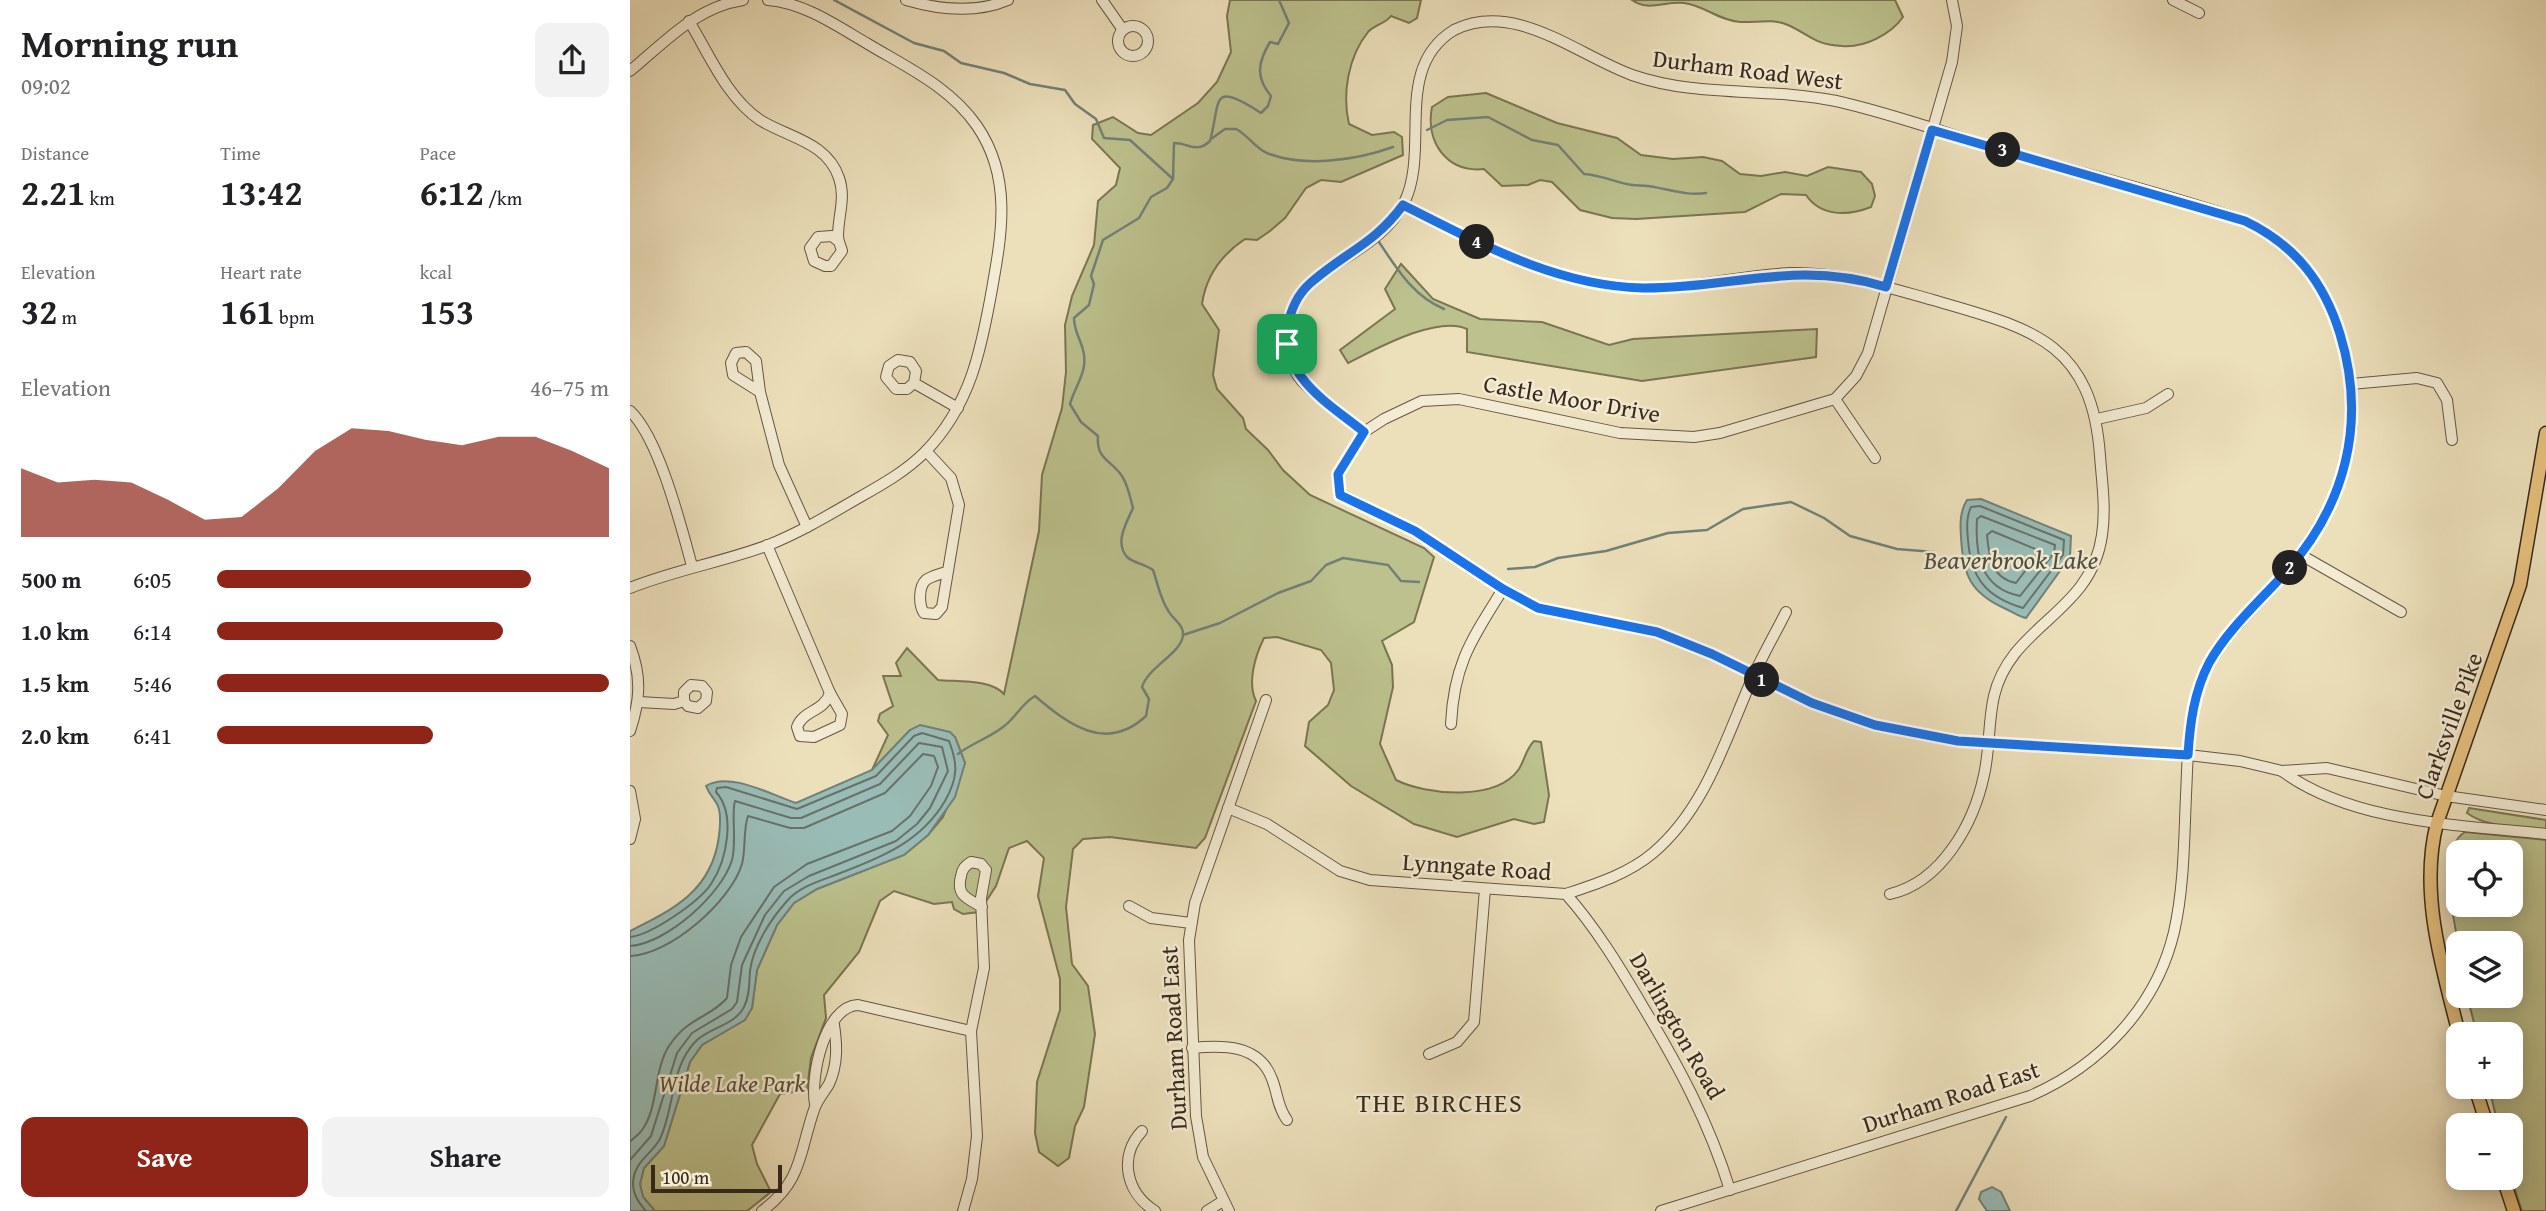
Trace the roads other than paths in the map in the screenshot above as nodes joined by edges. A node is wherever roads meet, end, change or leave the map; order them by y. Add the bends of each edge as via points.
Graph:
1 (743, 0) edge
2 (768, 0) edge
3 (906, 0) edge
4 (1008, 0) edge
5 (1102, 0) edge
6 (1952, 0) edge
7 (2173, 0) edge
8 (983, 3) edge
9 (2199, 13) dead end
10 (690, 21) junction
11 (1123, 30) dead end
12 (630, 71) edge
13 (1932, 130) junction
14 (1403, 205) junction
15 (837, 240) dead end
16 (1886, 287) junction
17 (914, 383) dead end
18 (2351, 384) junction
19 (760, 392) dead end
20 (2168, 394) dead end
21 (1835, 399) junction
22 (958, 408) junction
23 (630, 411) edge
24 (2097, 419) junction
25 (1364, 432) junction
26 (2546, 433) edge
27 (2452, 440) dead end
28 (926, 451) junction
29 (1875, 458) dead end
30 (807, 527) junction
31 (767, 545) junction
32 (2301, 555) junction
33 (692, 566) junction
34 (948, 571) dead end
35 (630, 588) edge
36 (1503, 589) junction
37 (1786, 612) dead end
38 (2401, 612) dead end
39 (630, 646) edge
40 (1753, 676) junction
41 (830, 693) junction
42 (684, 701) dead end
43 (1266, 701) dead end
44 (639, 702) junction
45 (1451, 724) dead end
46 (630, 731) edge
47 (1988, 743) junction
48 (2188, 755) junction
49 (2282, 771) junction
50 (630, 791) edge
51 (2446, 796) junction
52 (1228, 808) junction
53 (2546, 810) edge
54 (2437, 823) junction
55 (2546, 834) edge
56 (630, 839) edge
57 (1485, 888) junction
58 (1566, 894) junction
59 (1891, 894) dead end
60 (1129, 906) dead end
61 (982, 907) dead end
62 (1191, 923) junction
63 (2457, 1022) edge
64 (834, 1025) junction
65 (971, 1031) junction
66 (1192, 1048) junction
67 (1429, 1054) dead end
68 (815, 1104) junction
69 (1287, 1120) dead end
70 (1142, 1130) dead end
71 (1730, 1190) junction
72 (2507, 1190) edge
73 (1223, 1201) junction
74 (762, 1211) edge
75 (963, 1211) edge
76 (1155, 1211) edge
77 (1207, 1211) edge
78 (1229, 1211) edge
79 (1661, 1211) edge
80 (2514, 1211) edge

1 - 10 street
2 - 22 street via 806,9 935,83 969,116 988,145 1002,195 1003,230 977,365
3 - 8 street via 948,9
4 - 8 street
5 - 11 street
6 - 13 street via 1956,42
7 - 9 street
10 - 12 street
10 - 15 street via 732,93 746,108 768,125 820,149 834,167 842,190
13 - 14 street, Durham Road West via 1819,98 1666,85 1607,64 1525,23 1491,19 1455,30 1426,61 1417,90 1413,168
13 - 16 street
13 - 18 street, Durham Road West via 2264,230 2294,253 2318,283 2336,323
14 - 16 street via 1517,261 1606,284 1647,288 1820,273
14 - 25 street, Durham Road West via 1371,242 1312,281 1295,303 1287,330 1295,372
16 - 21 street via 1864,363
16 - 24 street via 2008,322 2040,337 2077,374
17 - 22 street
18 - 27 street via 2417,378 2437,383 2447,400
18 - 32 street, Durham Road West via 2352,430 2346,468 2324,521
19 - 30 street via 779,465
20 - 24 street via 2146,408
21 - 25 street, Castle Moor Drive via 1720,433 1673,438 1609,431 1483,403 1440,399 1404,408
21 - 29 street
22 - 28 street
23 - 33 street via 643,426 667,486
24 - 47 street via 2104,518 2098,554 2069,604 2023,642 2005,668 1994,696
25 - 36 street, Castle Moor Drive via 1344,461 1337,487 1346,500 1415,531
26 - 51 main road, Clarksville Pike via 2520,585
28 - 30 street via 896,476
28 - 34 street via 951,478 959,505
30 - 31 street
31 - 33 street
31 - 41 street
32 - 38 street
32 - 48 street, Durham Road West via 2233,630 2209,664 2192,714
33 - 35 street
36 - 40 street via 1554,613 1657,632
36 - 45 street via 1461,662
37 - 40 street, Lynngate Road
39 - 44 street via 638,672
40 - 47 street via 1875,725
40 - 58 street, Lynngate Road via 1699,798 1671,836 1634,867
41 - 41 street via 820,708 802,717 797,727 800,736 814,737 840,725 842,714
42 - 44 street
43 - 52 street, Durham Road East
44 - 46 street
47 - 48 street
47 - 59 street via 1980,791 1955,844 1925,878
48 - 49 street
48 - 71 street, Durham Road East via 2174,933 2148,994 2108,1046 2056,1085 2029,1096
49 - 51 street via 2327,768
49 - 54 street via 2321,796
50 - 56 street via 635,819
51 - 53 street
51 - 54 main road, Clarksville Pike
52 - 57 street, Lynngate Road via 1267,824 1327,864 1355,876 1386,883
52 - 62 street, Durham Road East
54 - 55 street
54 - 63 main road, Clarksville Pike via 2430,855 2431,890
57 - 58 street, Lynngate Road
57 - 67 street via 1475,1023 1457,1042
58 - 71 street, Darlington Road via 1605,942 1689,1083 1716,1143
60 - 62 street via 1151,918
61 - 65 street via 985,968
62 - 66 street, Durham Road East
64 - 65 street via 839,1011 859,1005
64 - 68 street via 815,1066
64 - 68 street via 834,1069
65 - 75 street via 977,1136
66 - 69 street via 1230,1046 1258,1059 1272,1077 1279,1109
66 - 73 street, Durham Road East via 1199,1137
68 - 74 street via 794,1177
70 - 76 street via 1129,1151 1129,1181 1139,1199
71 - 79 street, Durham Road East
72 - 80 main road
73 - 77 street
73 - 78 street, Durham Road East

